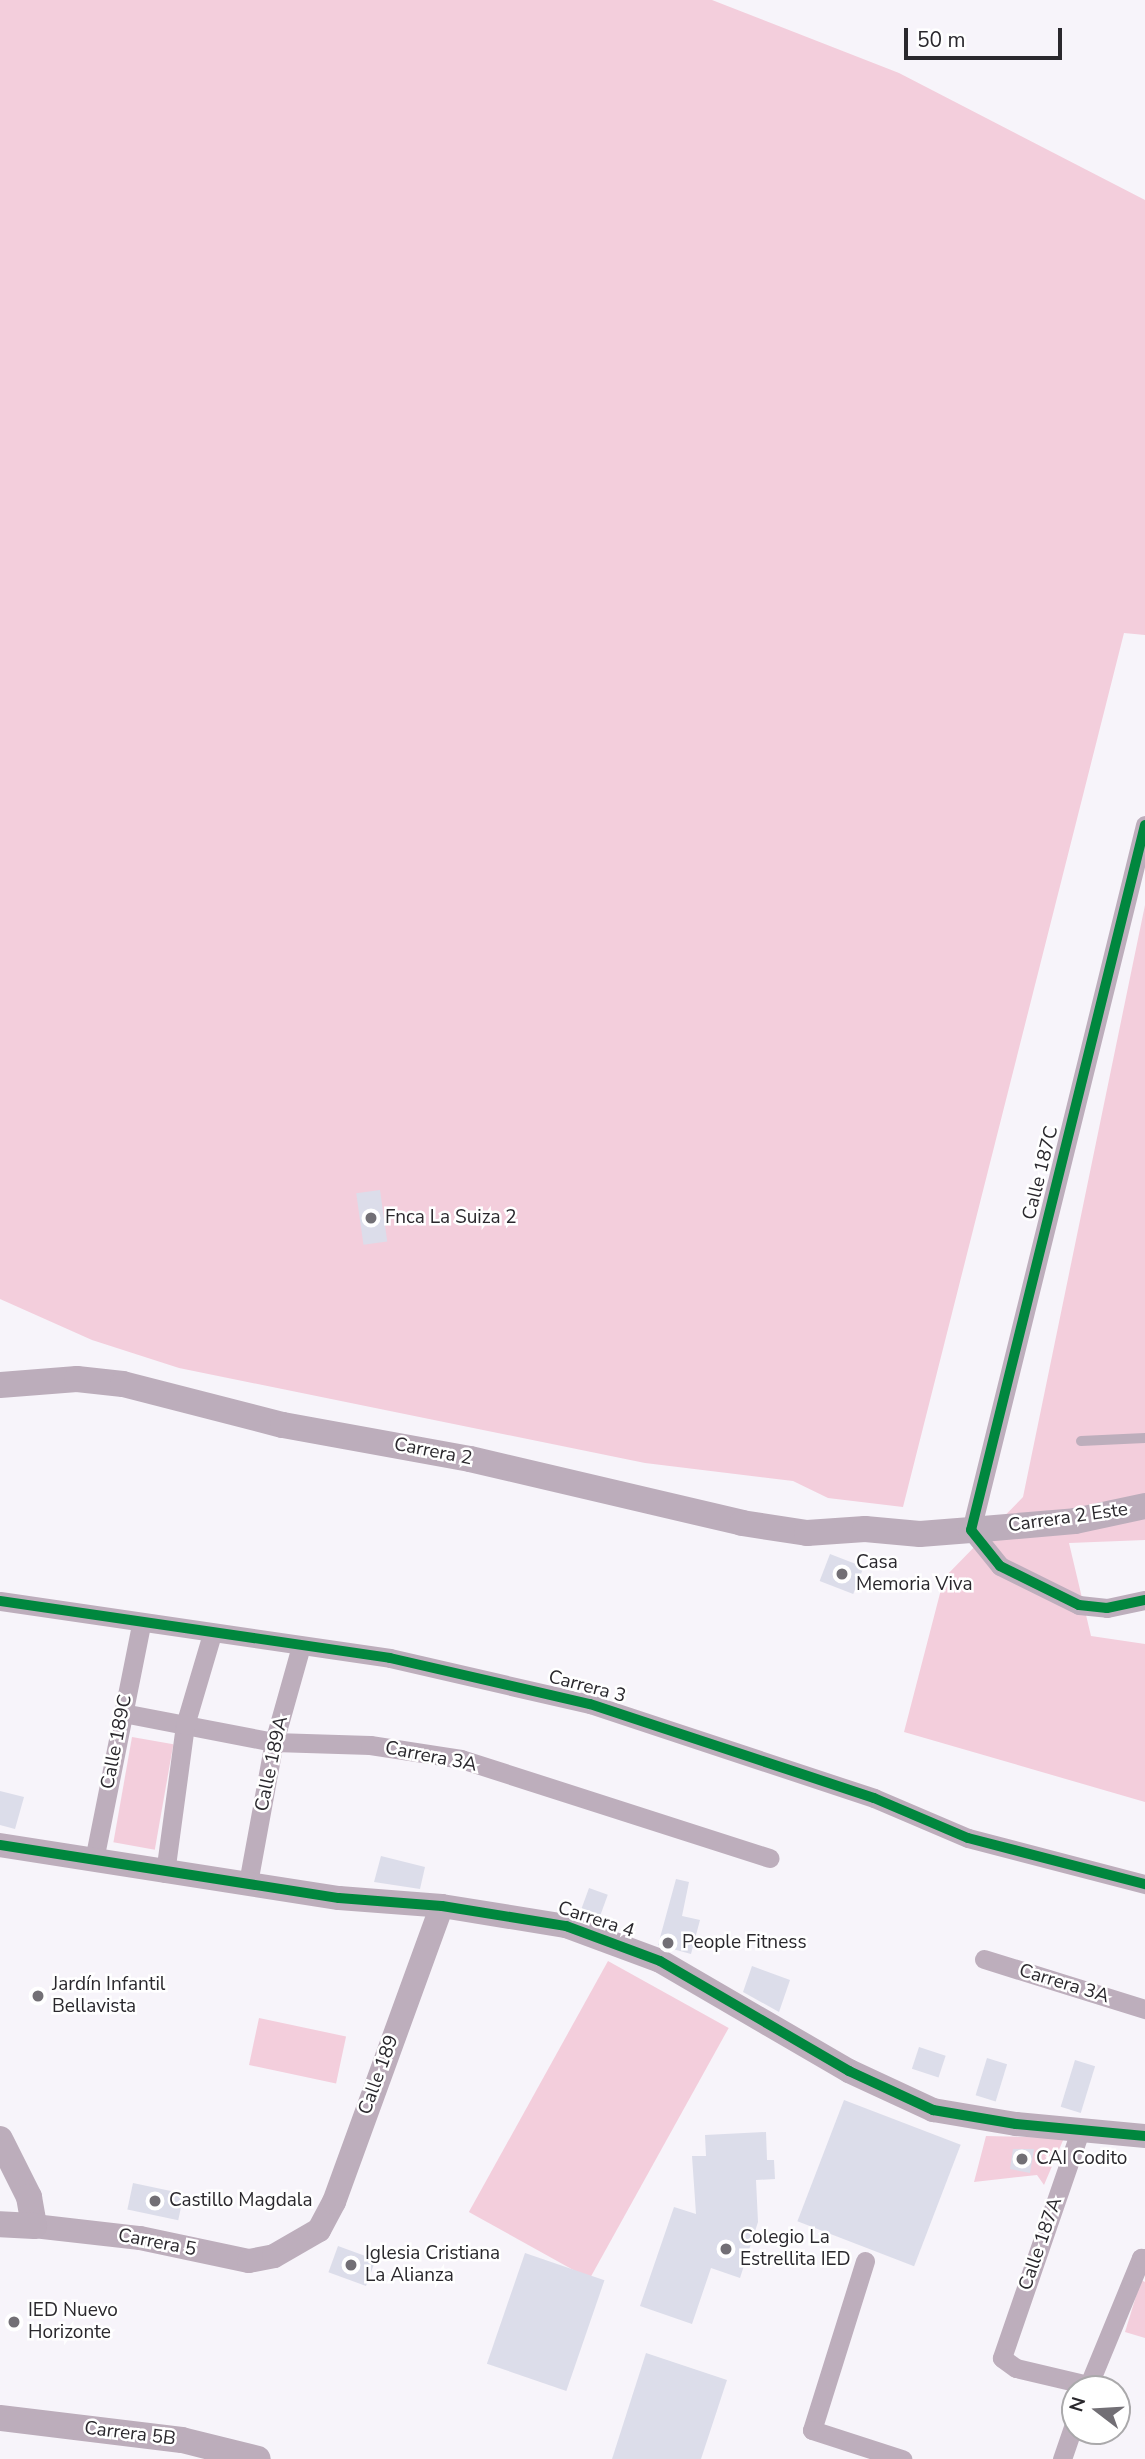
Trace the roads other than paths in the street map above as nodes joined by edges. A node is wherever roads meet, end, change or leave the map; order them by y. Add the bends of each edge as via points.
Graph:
1 (1145, 825) edge
2 (0, 1385) edge
3 (1145, 1438) edge
4 (1081, 1441) dead end
5 (1145, 1506) edge
6 (866, 1529) joint
7 (971, 1530) junction
8 (1145, 1600) edge
9 (0, 1601) edge
10 (141, 1624) junction
11 (212, 1634) junction
12 (301, 1646) junction
13 (123, 1713) junction
14 (185, 1725) junction
15 (274, 1742) junction
16 (0, 1844) edge
17 (769, 1858) dead end
18 (94, 1860) junction
19 (165, 1873) junction
20 (248, 1883) junction
21 (1145, 1884) edge
22 (442, 1906) junction
23 (984, 1959) dead end
24 (1145, 2009) edge
25 (1080, 2131) junction
26 (1145, 2136) edge
27 (0, 2139) edge
28 (0, 2224) edge
29 (34, 2226) junction
30 (307, 2236) joint
31 (1143, 2258) edge
32 (865, 2261) dead end
33 (1092, 2375) edge
34 (1061, 2380) edge
35 (0, 2418) edge
36 (258, 2459) edge
37 (902, 2459) edge

1 - 7 street, Calle 187C
2 - 6 main road, Carrera 2 via 77,1379 123,1384 264,1421 470,1459 742,1523 807,1533
3 - 4 lane
5 - 7 main road, Carrera 2 Este via 1074,1521
6 - 7 main road, Carrera 2 Este via 920,1534
7 - 8 street via 1000,1566 1079,1605 1107,1608
9 - 10 street, Carrera 3
10 - 11 street, Carrera 3
10 - 13 street, Calle 189C
11 - 12 street, Carrera 3
11 - 14 street
12 - 15 street, Calle 189A
12 - 21 street, Carrera 3 via 390,1658 590,1704 873,1798 968,1838
13 - 14 street, Carrera 3A
13 - 18 street, Calle 189C
14 - 15 street, Carrera 3A
14 - 19 street
15 - 17 street, Carrera 3A via 370,1745 461,1759
15 - 20 street, Calle 189A
16 - 18 street, Carrera 4
18 - 19 street, Carrera 4
19 - 20 street, Carrera 4
20 - 22 street, Carrera 4 via 339,1898
22 - 25 street, Carrera 4 via 566,1926 660,1961 849,2071 933,2110
22 - 30 street, Calle 189 via 334,2202 319,2230
23 - 24 street, Carrera 3A
25 - 26 street, Carrera 4
25 - 34 street, Calle 187A via 1002,2358 1016,2368
27 - 29 main road via 29,2197
28 - 29 main road, Carrera 5
29 - 30 street, Carrera 5 via 140,2238 250,2261 274,2256
31 - 33 street
32 - 37 street via 812,2430
35 - 36 main road, Carrera 5B via 182,2440

